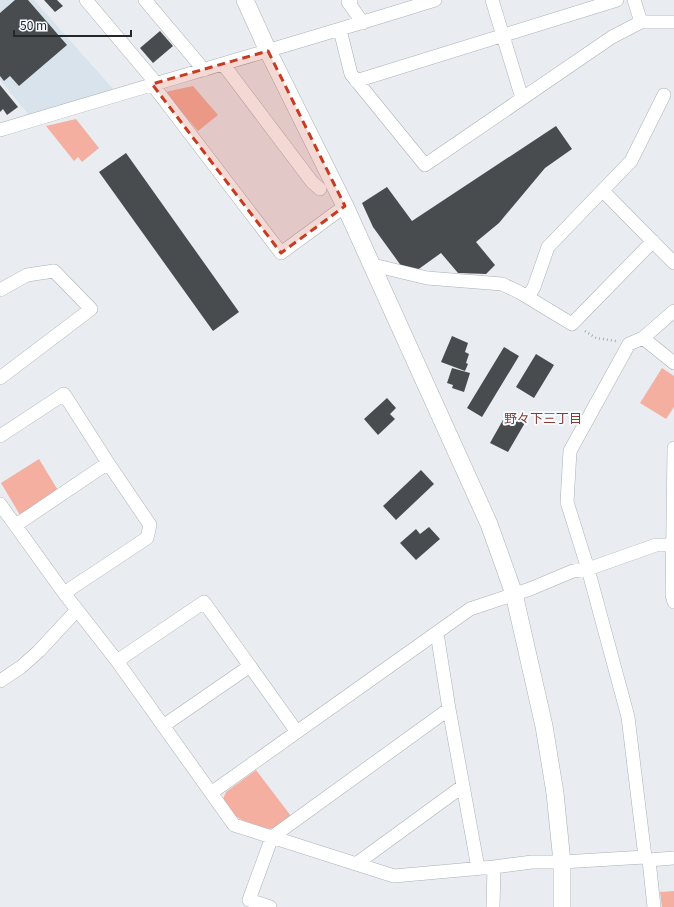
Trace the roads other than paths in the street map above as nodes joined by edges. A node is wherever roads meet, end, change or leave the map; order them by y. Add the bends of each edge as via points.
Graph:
1 (86, 0) edge
2 (145, 0) edge
3 (245, 0) edge
4 (351, 0) edge
5 (435, 0) edge
6 (492, 0) edge
7 (617, 0) edge
8 (634, 0) edge
9 (641, 22) junction
10 (674, 22) edge
11 (363, 23) junction
12 (340, 30) junction
13 (503, 34) junction
14 (268, 51) junction
15 (224, 64) junction
16 (204, 70) junction
17 (356, 81) junction
18 (154, 84) junction
19 (664, 95) dead end
20 (522, 98) junction
21 (0, 130) edge
22 (320, 189) dead end
23 (603, 191) junction
24 (345, 206) junction
25 (653, 241) junction
26 (674, 264) edge
27 (373, 265) junction
28 (0, 290) edge
29 (528, 297) junction
30 (674, 311) edge
31 (643, 338) junction
32 (674, 363) edge
33 (0, 378) edge
34 (0, 436) edge
35 (674, 448) edge
36 (108, 463) junction
37 (0, 504) edge
38 (16, 525) junction
39 (672, 545) junction
40 (588, 569) junction
41 (64, 593) junction
42 (514, 594) junction
43 (674, 602) edge
44 (77, 610) junction
45 (437, 633) junction
46 (117, 661) junction
47 (250, 666) junction
48 (0, 681) edge
49 (449, 709) junction
50 (163, 726) junction
51 (297, 732) junction
52 (463, 786) junction
53 (211, 794) junction
54 (272, 837) junction
55 (647, 858) junction
56 (674, 858) edge
57 (562, 862) junction
58 (356, 864) junction
59 (494, 867) junction
60 (478, 868) junction
61 (270, 907) edge
62 (493, 907) edge
63 (562, 907) edge
64 (654, 907) edge

1 - 18 street
2 - 16 street
3 - 14 street
4 - 11 street via 348,2
5 - 11 street
6 - 13 street
7 - 13 street
8 - 9 street
9 - 10 street
9 - 20 street via 612,37
11 - 12 street
12 - 14 street
12 - 17 street via 351,74
13 - 17 street
13 - 20 street
14 - 15 street
14 - 24 street
15 - 16 street
15 - 22 street via 312,182
16 - 18 street
17 - 20 street via 425,165
18 - 21 street
18 - 24 street via 281,253
19 - 23 street via 632,161
23 - 25 street
23 - 29 street via 548,247
24 - 27 street
25 - 26 street
25 - 29 street via 572,324
27 - 29 street via 427,278 502,284
27 - 42 street via 489,524
28 - 33 street via 27,275 54,271 91,309
30 - 31 street
31 - 32 street
31 - 40 street via 629,344 570,451 567,502
34 - 36 street via 64,394
35 - 39 street
36 - 38 street
36 - 41 street via 150,525 147,538
37 - 38 street
38 - 41 street
39 - 40 street via 656,545
39 - 43 street
40 - 42 street via 573,571
40 - 55 street via 628,717
41 - 44 street
42 - 45 street via 470,609
42 - 57 street via 544,726 555,793
44 - 46 street
44 - 48 street via 39,651
45 - 49 street
45 - 51 street
46 - 47 street via 204,602
46 - 50 street
47 - 50 street
47 - 51 street
49 - 52 street
49 - 54 street
50 - 53 street
51 - 53 street
52 - 58 street
52 - 60 street
53 - 54 street via 234,825
54 - 58 street
54 - 61 street via 249,900
55 - 56 street
55 - 57 street
55 - 64 street
57 - 59 street via 532,862
57 - 63 street
58 - 60 street via 394,876
59 - 60 street
59 - 62 street

